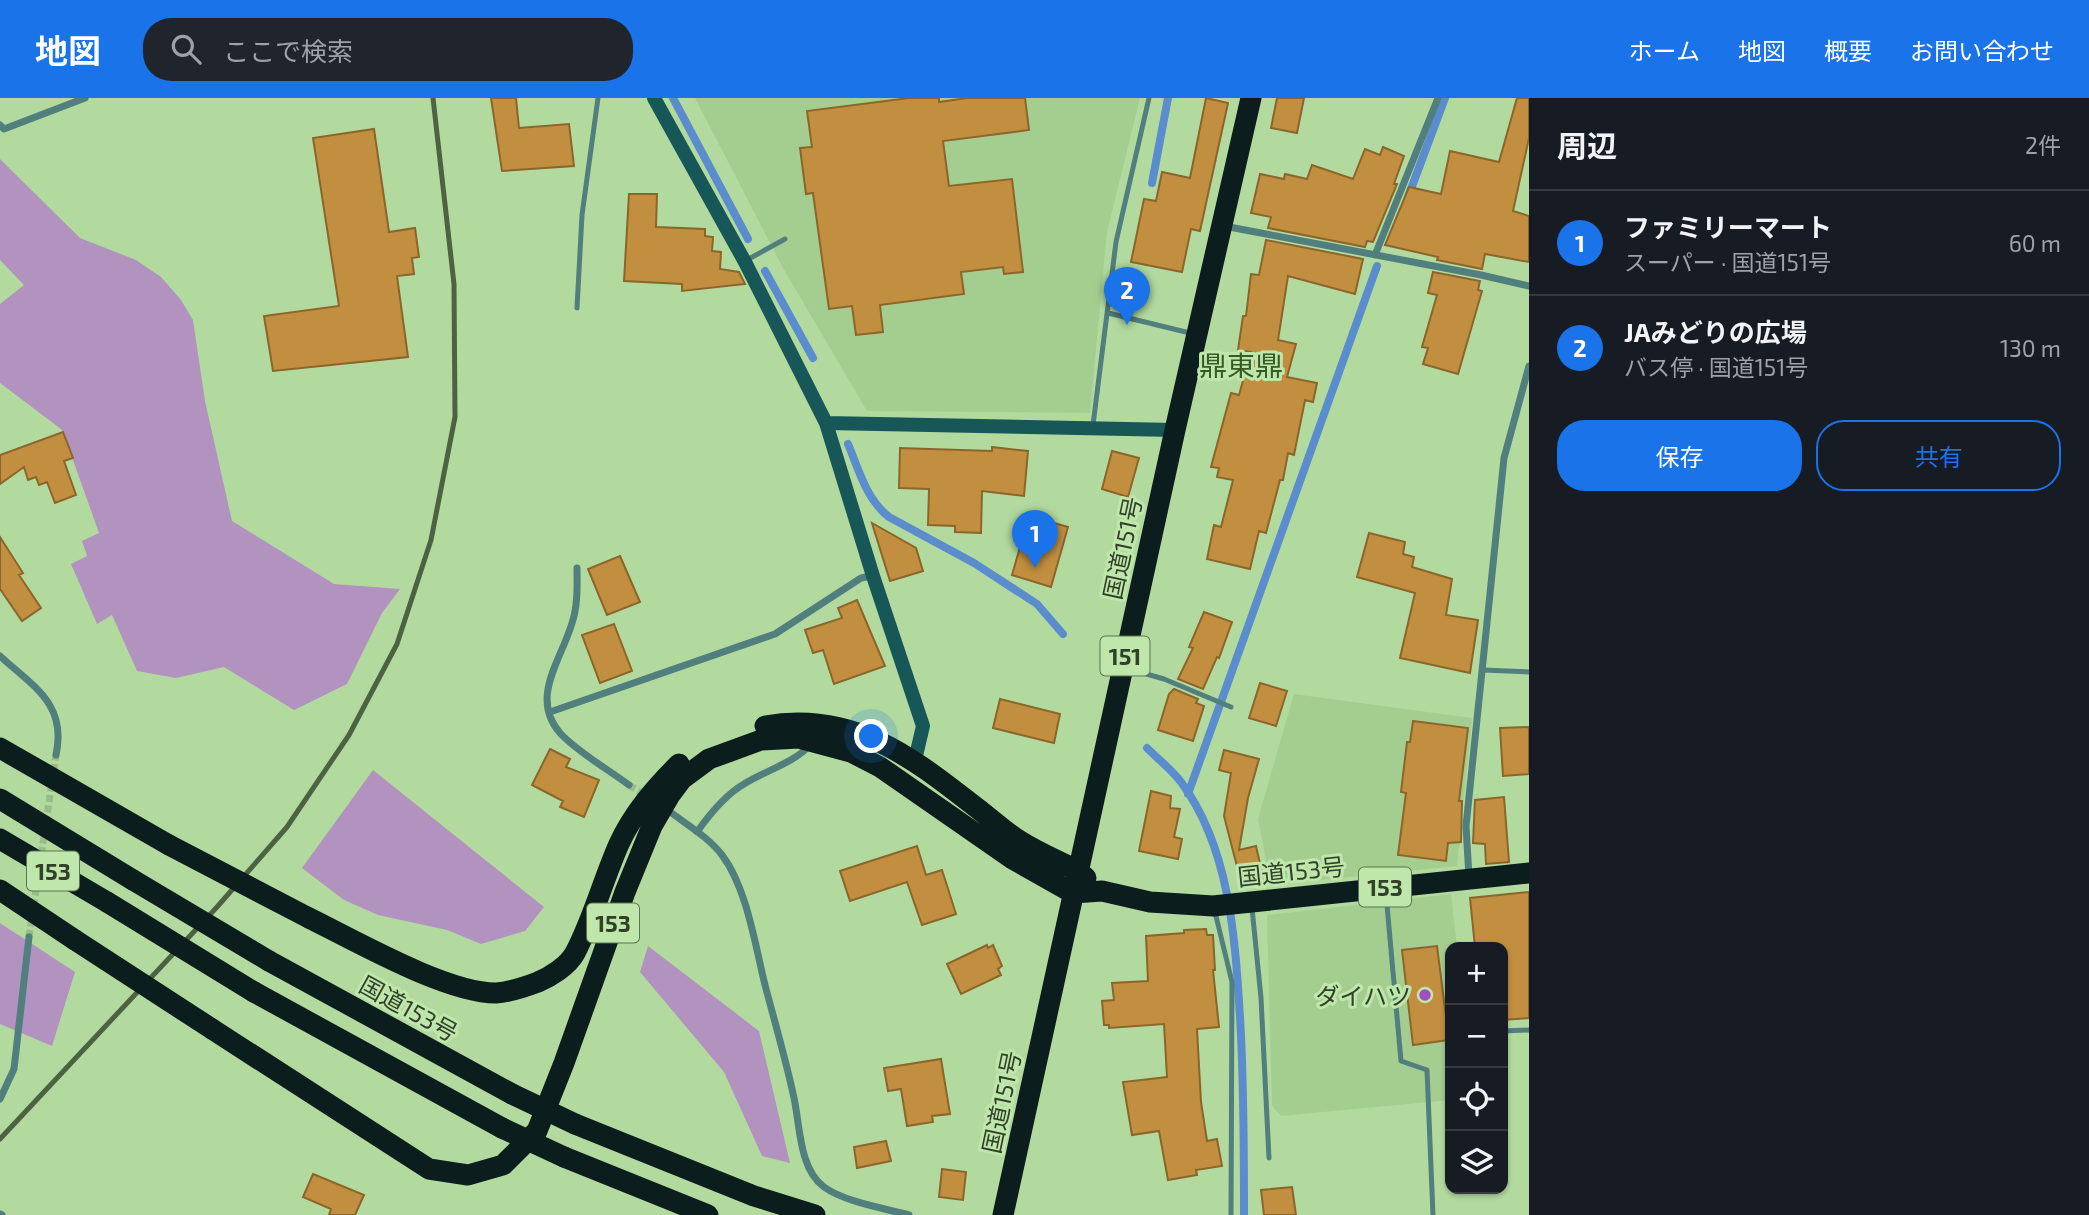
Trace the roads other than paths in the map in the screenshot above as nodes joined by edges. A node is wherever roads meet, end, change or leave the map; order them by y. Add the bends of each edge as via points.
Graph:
1 (85, 98) edge
2 (598, 98) edge
3 (654, 98) edge
4 (1149, 98) edge
5 (1251, 98) edge
6 (1438, 98) edge
7 (0, 125) edge
8 (1222, 225) junction
9 (785, 239) dead end
10 (1375, 255) junction
11 (745, 261) junction
12 (1529, 286) edge
13 (577, 307) dead end
14 (1108, 313) junction
15 (1197, 335) junction
16 (1529, 366) edge
17 (826, 423) junction
18 (1093, 429) junction
19 (1175, 430) junction
20 (577, 568) dead end
21 (873, 576) junction
22 (0, 656) edge
23 (1123, 667) junction
24 (1483, 670) junction
25 (1529, 672) edge
26 (1231, 707) dead end
27 (550, 712) junction
28 (814, 741) junction
29 (0, 748) edge
30 (56, 755) tunnel mouth
31 (915, 760) junction
32 (629, 785) tunnel mouth
33 (0, 799) edge
34 (673, 814) dead end
35 (697, 832) junction
36 (0, 839) edge
37 (1078, 871) junction
38 (1529, 873) edge
39 (1469, 878) junction
40 (1385, 887) junction
41 (0, 890) edge
42 (1102, 891) junction
43 (1073, 893) junction
44 (1246, 902) junction
45 (1215, 905) junction
46 (29, 937) tunnel mouth
47 (1529, 1030) edge
48 (1508, 1031) edge
49 (0, 1099) edge
50 (1269, 1158) dead end
51 (708, 1215) edge
52 (815, 1215) edge
53 (909, 1215) edge
54 (1003, 1215) edge
55 (1231, 1215) edge
56 (1433, 1215) edge

1 - 7 street via 4,129
2 - 13 lane via 582,215
3 - 11 main road
4 - 14 lane via 1116,242
5 - 8 highway, 国道151号 / 151
6 - 10 street
8 - 10 street
8 - 15 highway, 国道151号 / 151
9 - 11 lane
10 - 12 street
11 - 17 main road
14 - 15 lane
14 - 18 lane
15 - 19 highway, 国道151号 / 151
16 - 24 street via 1504,458
17 - 18 main road
17 - 21 main road
18 - 19 main road
19 - 23 highway, 国道151号 / 151
20 - 27 street via 575,611 548,680
21 - 27 street via 861,578 775,634
21 - 31 main road via 923,726
22 - 30 street via 45,696 61,735
23 - 26 lane
23 - 37 highway, 国道151号 / 151
24 - 25 lane
24 - 39 street via 1466,827
27 - 32 street via 560,733
28 - 35 street via 800,756 741,785
28 - 41 highway, 153, bridge via 779,737 725,751 694,769 670,794 625,892 537,1131 503,1165 468,1175 429,1169
28 - 43 highway, 153 via 880,767 1010,858
29 - 31 highway, 153, bridge via 169,845 309,918 429,975 476,991 498,993 549,978 574,956 619,843 635,815 683,760 716,740 777,723 836,725 871,736
31 - 37 highway, 153 via 1020,841
33 - 52 highway, 国道153号 / 153, bridge via 269,961 512,1094 754,1196
34 - 35 street
35 - 53 street via 722,855 737,882 811,1172 823,1186 853,1200
36 - 51 highway, 153, bridge via 254,992 502,1128
37 - 42 highway, 国道153号 / 153
37 - 43 highway, 国道151号 / 151
38 - 39 highway, 国道153号 / 153
39 - 40 highway, 国道153号 / 153
40 - 44 highway, 国道153号 / 153
40 - 56 lane via 1401,1061 1427,1070
42 - 43 highway, 国道153号 / 153
42 - 45 highway, 国道153号 / 153 via 1150,902
43 - 54 highway, 国道151号 / 151
44 - 45 highway, 国道153号 / 153
44 - 50 lane via 1261,998
45 - 55 lane via 1232,982
46 - 49 street via 14,1069
47 - 48 lane

